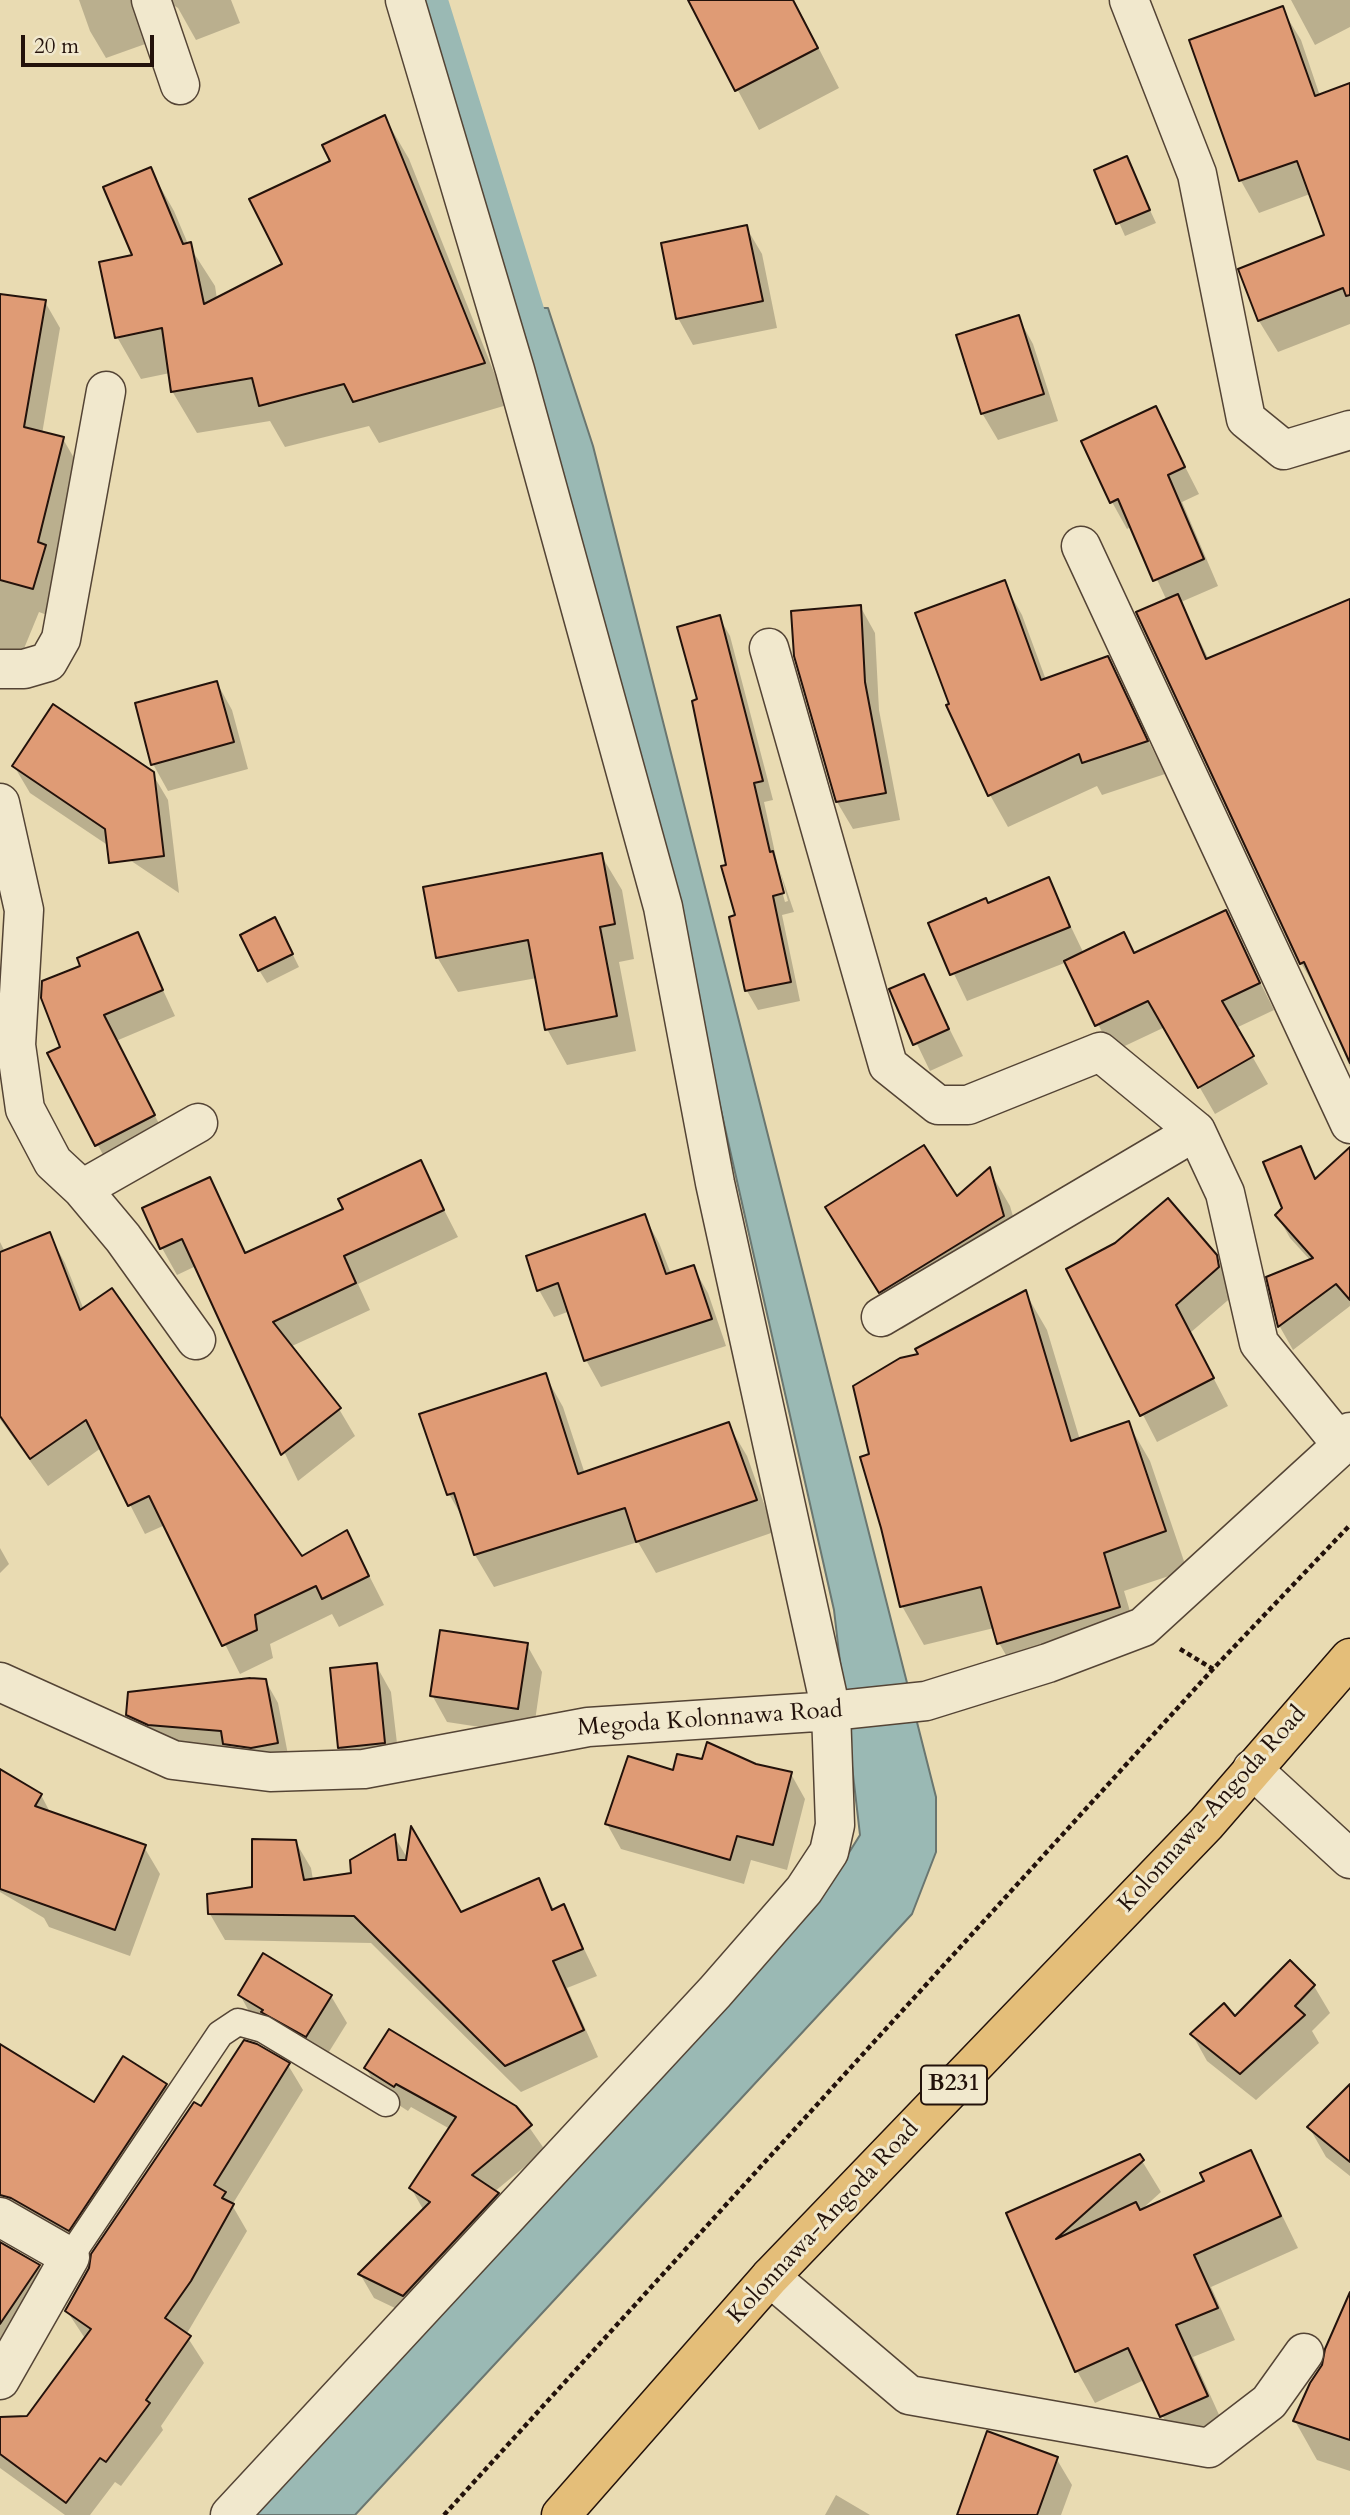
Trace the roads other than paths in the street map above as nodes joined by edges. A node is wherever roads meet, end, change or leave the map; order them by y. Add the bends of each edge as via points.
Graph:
1 (151, 0) edge
2 (405, 0) edge
3 (1129, 0) edge
4 (180, 85) dead end
5 (106, 391) dead end
6 (1350, 430) edge
7 (1081, 547) dead end
8 (769, 648) dead end
9 (0, 669) edge
10 (0, 803) edge
11 (198, 1123) dead end
12 (1350, 1124) edge
13 (1196, 1131) junction
14 (82, 1189) junction
15 (881, 1317) dead end
16 (196, 1340) dead end
17 (1346, 1439) edge
18 (1350, 1658) edge
19 (0, 1682) edge
20 (831, 1711) junction
21 (1252, 1769) junction
22 (1350, 1859) edge
23 (386, 2103) dead end
24 (0, 2217) edge
25 (70, 2257) junction
26 (770, 2277) junction
27 (1304, 2353) dead end
28 (0, 2380) edge
29 (230, 2515) edge
30 (561, 2515) edge

1 - 4 street
2 - 20 street via 515,370 663,907 715,1182
3 - 6 street via 1197,174 1245,419 1284,450
5 - 9 street via 61,639 48,662
7 - 12 street
8 - 13 street via 888,1065 938,1105 968,1105 1100,1052
10 - 14 street via 24,910 16,1045 25,1109 53,1162
11 - 14 street
13 - 15 street
13 - 17 street via 1225,1193 1259,1343
14 - 16 street
17 - 20 street, Megoda Kolonnawa Road via 1143,1627 926,1701
18 - 21 main road, Kolonnawa-Angoda Road / B231
19 - 20 street, Megoda Kolonnawa Road via 173,1760 270,1772 364,1769 588,1727
20 - 29 street via 835,1825 829,1852 804,1890
21 - 22 street
21 - 26 main road, Kolonnawa-Angoda Road / B231 via 1206,1824
23 - 25 lane via 264,2029 238,2022 220,2035
24 - 25 street
25 - 28 street
26 - 27 street via 909,2395 1209,2448 1269,2402
26 - 30 main road, Kolonnawa-Angoda Road / B231

